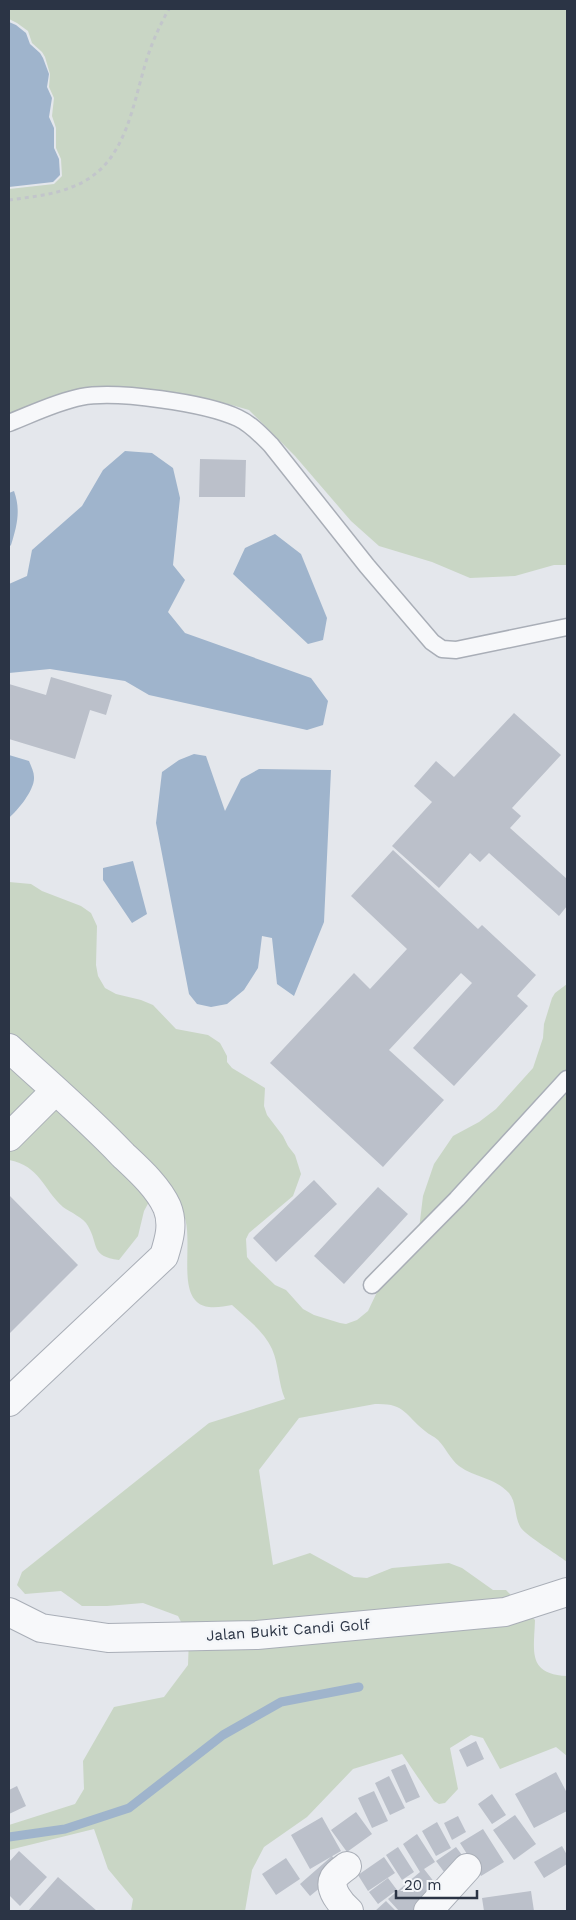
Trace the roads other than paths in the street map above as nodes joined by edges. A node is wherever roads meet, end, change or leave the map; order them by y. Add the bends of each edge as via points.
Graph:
1 (9, 423) edge
2 (567, 627) edge
3 (9, 1048) edge
4 (567, 1079) edge
5 (55, 1090) junction
6 (9, 1137) edge
7 (372, 1285) dead end
8 (9, 1402) edge
9 (567, 1592) edge
10 (9, 1612) edge
11 (347, 1866) dead end
12 (466, 1868) dead end
13 (349, 1911) edge
14 (428, 1911) edge

1 - 2 lane via 81,397 101,395 194,405 239,419 271,445 366,566 432,642 442,649 474,648
3 - 5 street
4 - 7 lane
5 - 6 street
5 - 8 street via 88,1118 150,1182 167,1208 170,1237 164,1256
9 - 10 street, Jalan Bukit Candi Golf via 505,1612 256,1635 108,1638 41,1628
11 - 13 street via 334,1878 333,1885 336,1895
12 - 14 street

